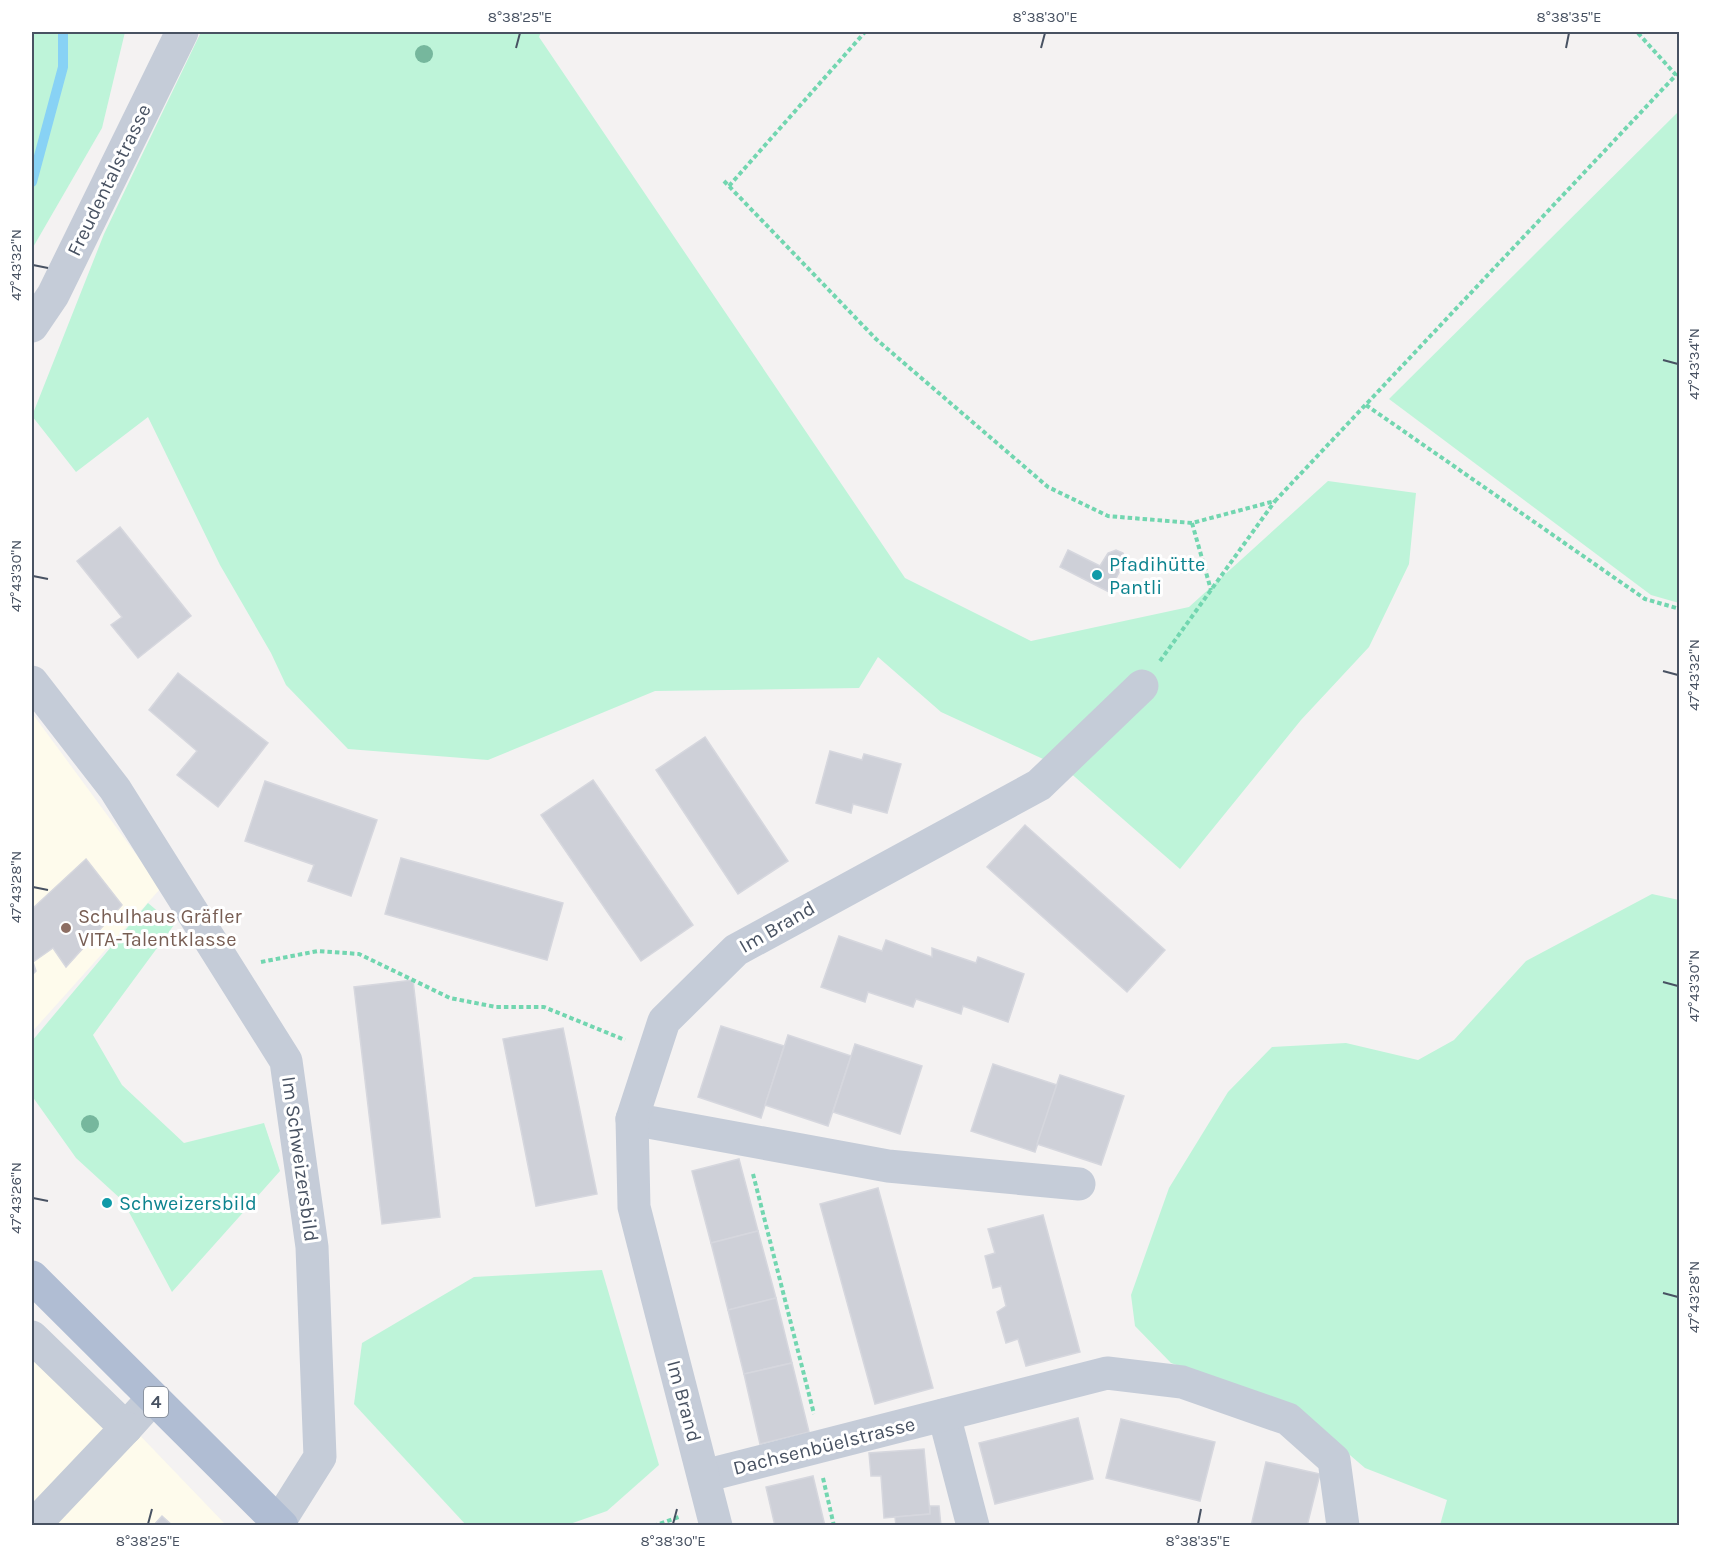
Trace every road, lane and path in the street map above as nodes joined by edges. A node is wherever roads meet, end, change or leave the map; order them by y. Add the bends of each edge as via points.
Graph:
1 (182, 32) edge
2 (865, 32) edge
3 (1637, 32) edge
4 (1678, 73) edge
5 (724, 182) dead end
6 (729, 186) junction
7 (32, 326) edge
8 (1365, 405) junction
9 (1275, 501) junction
10 (1192, 523) junction
11 (1211, 591) junction
12 (1680, 609) edge
13 (32, 682) edge
14 (1142, 686) joint
15 (228, 968) junction
16 (654, 1052) junction
17 (632, 1119) junction
18 (744, 1138) junction
19 (1079, 1184) dead end
20 (32, 1277) edge
21 (32, 1337) edge
22 (153, 1398) junction
23 (944, 1415) junction
24 (126, 1428) junction
25 (819, 1447) junction
26 (704, 1476) junction
27 (281, 1524) edge
28 (33, 1526) edge
29 (716, 1526) edge
30 (834, 1526) edge
31 (973, 1526) edge
32 (1343, 1526) edge

1 - 7 street, Freudentalstrasse via 53,295
2 - 6 path
3 - 4 path
4 - 8 path
5 - 6 path
6 - 10 path via 876,339 1048,487 1108,516
8 - 9 path
8 - 12 path via 1645,599
9 - 10 path
9 - 11 path
10 - 11 path
11 - 14 path
13 - 15 street, Im Schweizersbild via 116,789
14 - 16 street, Im Brand via 1040,785 736,950 664,1021
15 - 16 path via 318,951 359,954 450,998 496,1007 544,1007
15 - 27 street, Im Schweizersbild via 286,1061 312,1247 320,1457
16 - 17 street, Im Brand
17 - 18 street
17 - 26 street, Im Brand via 634,1207
18 - 19 street via 888,1166
18 - 25 path
20 - 22 main road, 4
21 - 24 street
22 - 24 street
22 - 27 main road, 4
23 - 25 street, Dachsenbüelstrasse
23 - 31 street
23 - 32 street, Dachsenbüelstrasse via 1107,1372 1182,1382 1288,1419 1296,1426 1334,1461
24 - 28 street
25 - 26 street, Dachsenbüelstrasse
25 - 30 path
26 - 29 street, Im Brand

